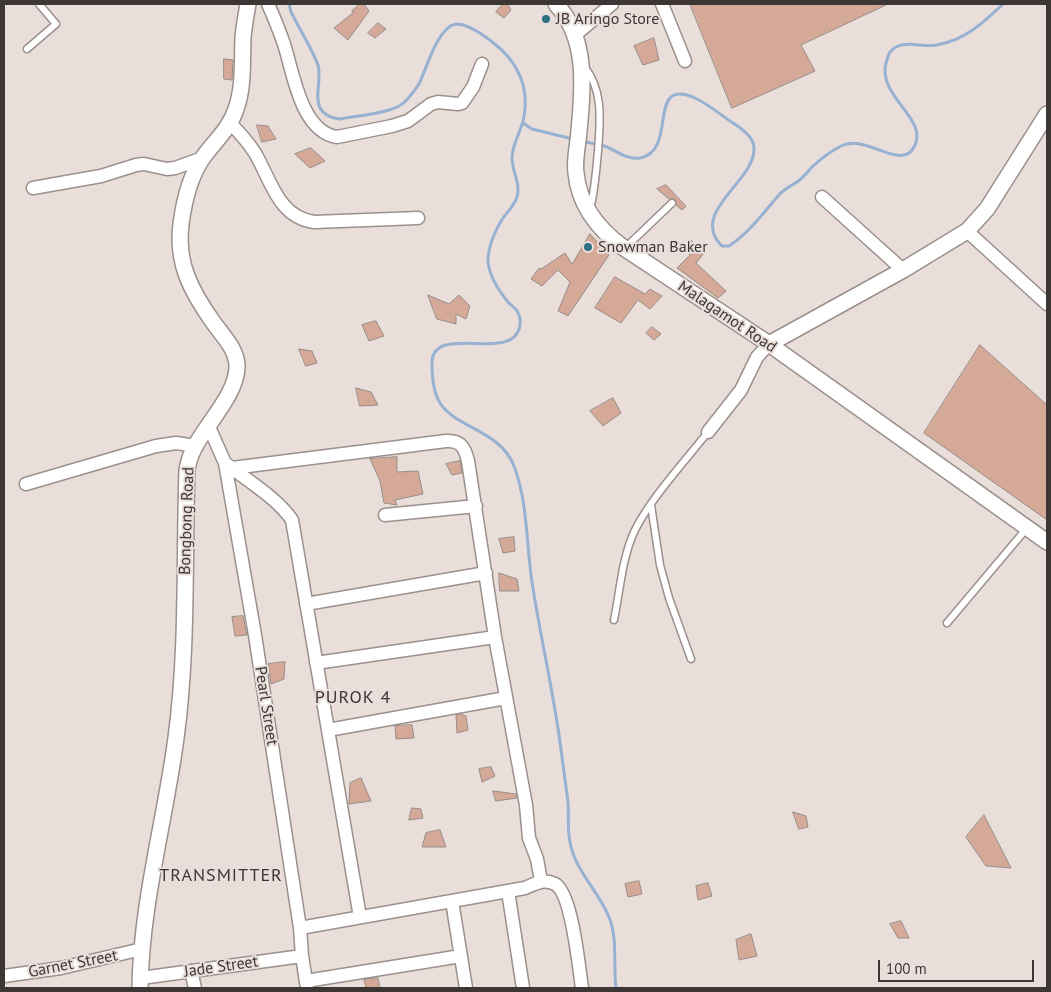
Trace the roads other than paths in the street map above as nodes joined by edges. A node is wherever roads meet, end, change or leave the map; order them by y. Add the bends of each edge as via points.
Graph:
1 (39, 4) edge
2 (248, 4) edge
3 (268, 4) edge
4 (556, 4) edge
5 (612, 4) edge
6 (662, 4) edge
7 (575, 35) junction
8 (27, 49) dead end
9 (580, 61) junction
10 (685, 61) dead end
11 (482, 64) dead end
12 (1047, 114) edge
13 (230, 123) junction
14 (203, 158) junction
15 (33, 188) dead end
16 (822, 197) dead end
17 (672, 204) dead end
18 (589, 212) junction
19 (418, 218) dead end
20 (967, 231) junction
21 (624, 248) junction
22 (903, 270) junction
23 (1047, 304) edge
24 (769, 344) junction
25 (209, 427) junction
26 (708, 432) joint
27 (196, 446) junction
28 (228, 465) junction
29 (26, 484) dead end
30 (651, 505) junction
31 (476, 506) junction
32 (385, 515) dead end
33 (1027, 528) junction
34 (1047, 542) edge
35 (486, 573) junction
36 (306, 604) junction
37 (614, 620) dead end
38 (947, 623) dead end
39 (495, 637) junction
40 (691, 659) dead end
41 (316, 663) junction
42 (506, 698) junction
43 (328, 730) junction
44 (540, 881) junction
45 (508, 890) junction
46 (452, 901) junction
47 (360, 917) junction
48 (300, 928) junction
49 (142, 949) junction
50 (302, 956) junction
51 (461, 956) junction
52 (191, 971) junction
53 (4, 976) edge
54 (140, 983) edge
55 (307, 984) edge
56 (195, 988) edge
57 (466, 988) edge
58 (523, 988) edge
59 (582, 988) edge

1 - 8 lane via 56,24
2 - 13 street, Bongbong Road via 240,91
3 - 11 street via 303,105 311,120 330,136 408,121 438,102 458,104 473,87
4 - 7 street, Malagamot Road
5 - 7 street
6 - 10 street
7 - 9 street, Malagamot Road
9 - 18 street, Malagamot Road via 582,78 576,160 578,185
9 - 18 lane via 595,83 600,121
12 - 20 street via 991,204
13 - 14 street, Bongbong Road
13 - 19 street via 255,153 281,203 293,215 314,222
14 - 15 street via 175,168 136,165 101,176
14 - 25 street, Bongbong Road via 185,202 180,254 191,286 228,342 237,365 227,396
16 - 22 street
17 - 21 lane
18 - 21 street, Malagamot Road via 604,232
20 - 22 street
20 - 23 street
21 - 24 street, Malagamot Road
22 - 24 street
24 - 26 street via 756,357 741,390
24 - 33 street, Malagamot Road
25 - 27 street, Bongbong Road
25 - 28 street, Pearl Street
26 - 30 lane
27 - 29 street via 176,443 156,446
27 - 49 street, Bongbong Road via 187,470 185,621 177,736
28 - 31 street via 451,441 462,445 467,454
28 - 36 street via 292,520
28 - 48 street, Pearl Street
30 - 37 lane via 630,544
30 - 40 lane via 668,598
31 - 32 street
31 - 35 street
33 - 34 street, Malagamot Road
33 - 38 lane
35 - 36 street
35 - 39 street
36 - 41 street
39 - 41 street
39 - 42 street
41 - 43 street
42 - 43 street
42 - 44 street via 529,838 537,859
43 - 47 street
44 - 45 street via 525,888
44 - 59 street via 558,886 566,901
45 - 46 street
45 - 58 street
46 - 47 street
46 - 51 street
47 - 48 street
48 - 50 street, Pearl Street
49 - 53 street, Garnet Street via 85,964
49 - 54 street, Bongbong Road
50 - 52 street, Jade Street
50 - 55 street, Pearl Street
51 - 55 street
51 - 57 street
52 - 54 street, Jade Street
52 - 56 street

